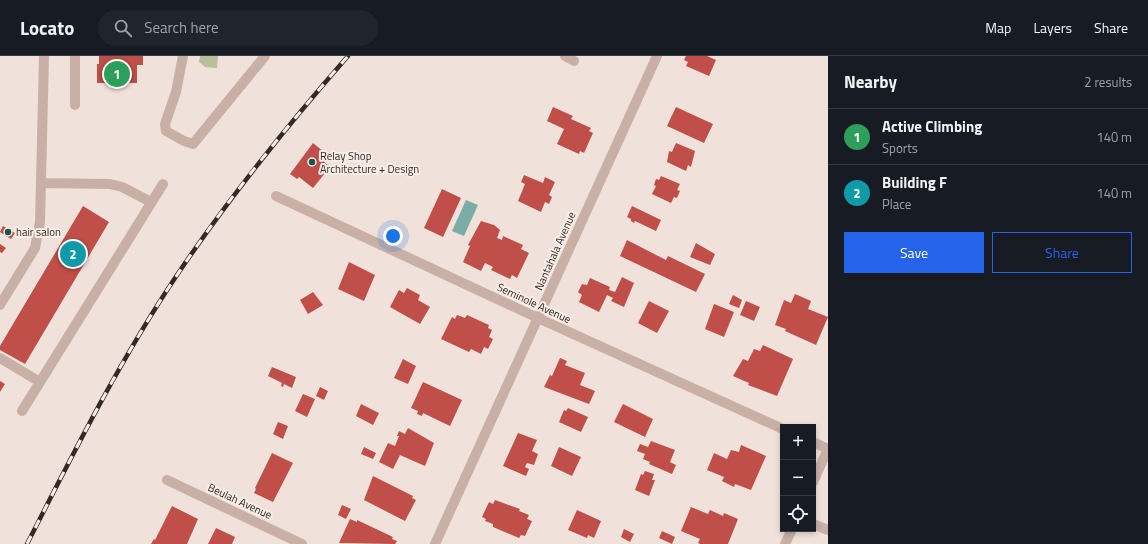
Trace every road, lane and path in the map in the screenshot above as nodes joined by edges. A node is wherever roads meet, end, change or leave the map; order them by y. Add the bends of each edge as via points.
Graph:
1 (44, 56) edge
2 (75, 56) edge
3 (183, 56) edge
4 (265, 56) edge
5 (565, 56) edge
6 (657, 56) edge
7 (574, 61) dead end
8 (75, 106) dead end
9 (42, 183) junction
10 (163, 184) dead end
11 (276, 196) dead end
12 (152, 202) junction
13 (0, 306) edge
14 (538, 318) junction
15 (0, 358) edge
16 (40, 382) junction
17 (22, 411) dead end
18 (780, 428) edge
19 (816, 443) edge
20 (828, 449) edge
21 (816, 475) edge
22 (167, 480) dead end
23 (816, 525) edge
24 (828, 530) edge
25 (791, 532) edge
26 (302, 544) edge
27 (435, 544) edge
28 (785, 544) edge

1 - 9 street
2 - 8 street
3 - 4 street via 176,92 165,124 166,131 193,144
5 - 7 street
6 - 14 street, Nantahala Avenue
9 - 12 street via 110,184
9 - 13 street via 40,222 34,248
10 - 12 street
11 - 14 street, Seminole Avenue
12 - 16 street
14 - 18 street, Seminole Avenue
14 - 27 street, Nantahala Avenue
15 - 16 street
16 - 17 street
19 - 20 street
20 - 21 street
22 - 26 street, Beulah Avenue
23 - 24 street
25 - 28 street

